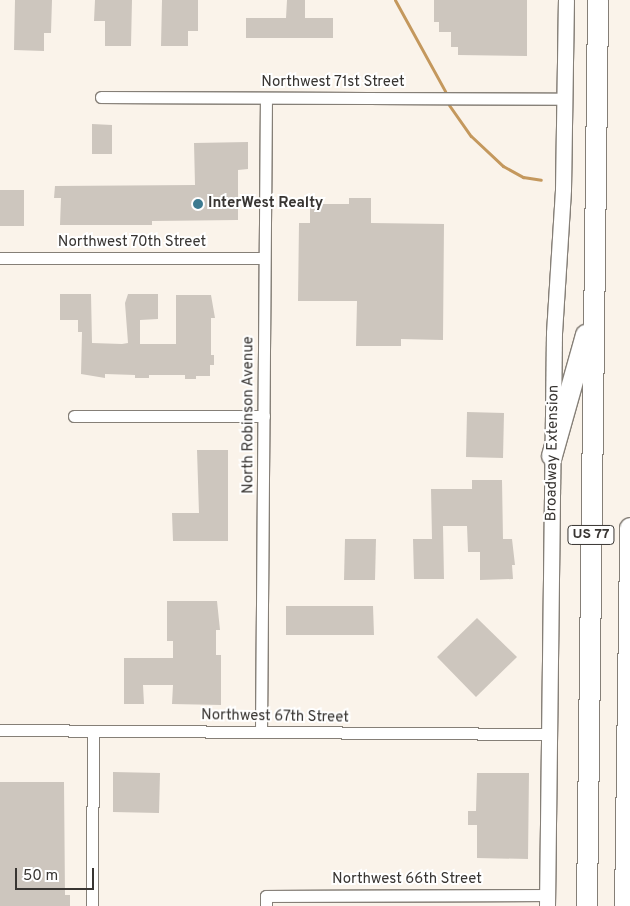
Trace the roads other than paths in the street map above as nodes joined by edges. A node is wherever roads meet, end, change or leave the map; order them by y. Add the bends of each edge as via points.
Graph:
1 (566, 0) edge
2 (598, 0) edge
3 (100, 97) dead end
4 (266, 98) junction
5 (564, 99) junction
6 (0, 258) edge
7 (264, 258) junction
8 (594, 309) junction
9 (74, 416) dead end
10 (264, 416) junction
11 (552, 456) junction
12 (630, 528) edge
13 (0, 730) edge
14 (93, 731) junction
15 (261, 732) junction
16 (550, 734) junction
17 (547, 900) edge
18 (266, 901) edge
19 (92, 906) edge
20 (587, 906) edge
21 (625, 906) edge

1 - 5 main road, Broadway Extension
2 - 8 highway, US 77
3 - 4 street, Northwest 71st Street
4 - 5 street, Northwest 71st Street
4 - 7 street, North Robinson Avenue
5 - 11 main road, Broadway Extension
6 - 7 street, Northwest 70th Street
7 - 10 street, North Robinson Avenue
8 - 11 highway
8 - 20 highway, US 77
9 - 10 street
10 - 15 street, North Robinson Avenue
11 - 16 main road, Broadway Extension
12 - 21 highway, US 77
13 - 14 street, Northwest 67th Street
14 - 15 street, Northwest 67th Street
14 - 19 street
15 - 16 street, Northwest 67th Street
16 - 17 main road, Broadway Extension
17 - 18 street, Northwest 66th Street

